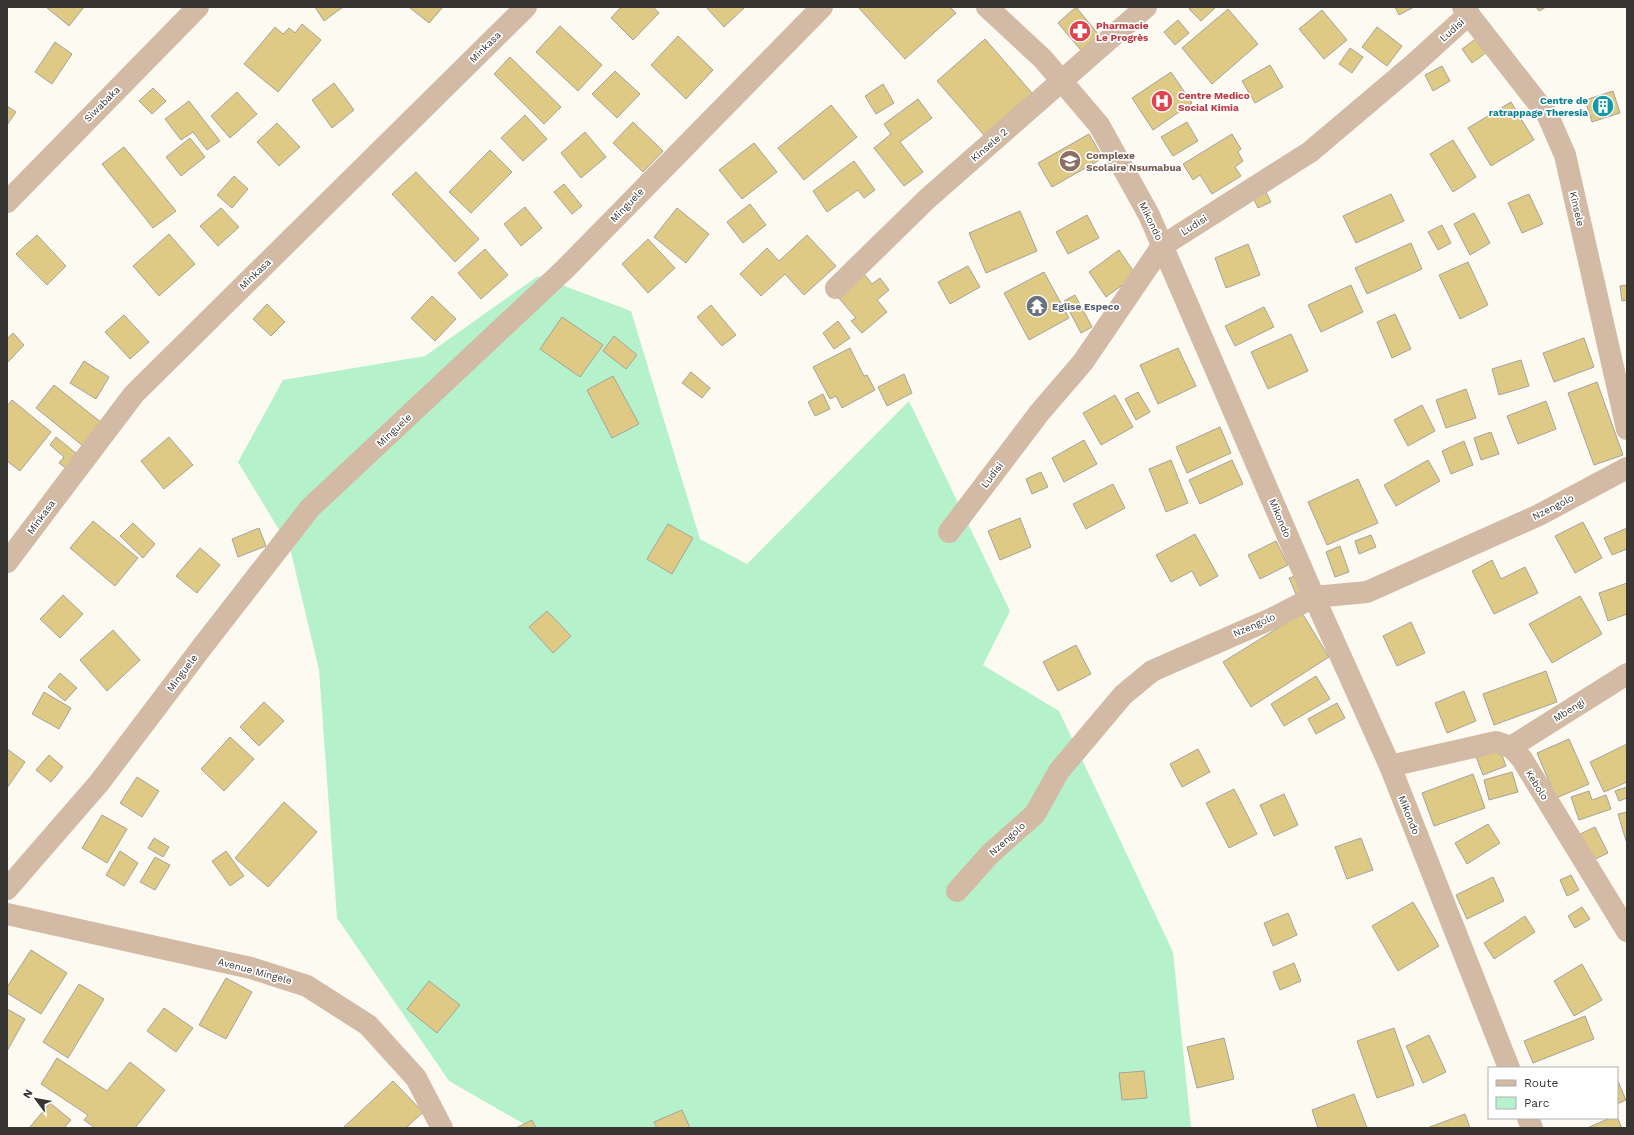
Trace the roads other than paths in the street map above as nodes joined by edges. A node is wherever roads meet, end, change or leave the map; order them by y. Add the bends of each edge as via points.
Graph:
1 (198, 7) edge
2 (526, 7) edge
3 (822, 7) edge
4 (988, 7) edge
5 (1146, 7) edge
6 (1466, 11) edge
7 (1063, 81) junction
8 (7, 202) edge
9 (1162, 246) junction
10 (836, 288) dead end
11 (1627, 429) edge
12 (1627, 468) edge
13 (949, 532) dead end
14 (7, 562) edge
15 (1314, 597) junction
16 (1627, 674) edge
17 (1511, 747) junction
18 (1390, 766) junction
19 (7, 890) edge
20 (957, 890) dead end
21 (7, 914) edge
22 (1627, 931) edge
23 (1509, 1067) edge
24 (442, 1128) edge

1 - 8 street, Siwabaka
2 - 14 street, Minkasa via 134,394
3 - 19 street, Minguele via 564,270 310,508 99,783
4 - 7 street, Mikondo
5 - 7 street, Kinsele 2
6 - 9 street, Ludisi via 1414,64 1310,152
6 - 11 street, Kinsele via 1548,116 1564,155
7 - 9 street, Mikondo via 1099,125 1149,215
7 - 10 street, Kinsele 2 via 927,199
9 - 13 street, Ludisi via 1083,362 1040,412
9 - 15 street, Mikondo
12 - 15 street, Nzengolo via 1540,515 1366,592
15 - 18 street, Mikondo
15 - 20 street, Nzengolo via 1152,671 1123,695 1059,771 1035,814 990,854
16 - 17 street, Mbengi
17 - 18 street via 1496,742
17 - 22 street, Kebolo via 1522,759
18 - 23 street, Mikondo
21 - 24 street, Avenue Mingele via 251,968 307,986 368,1025 416,1078

